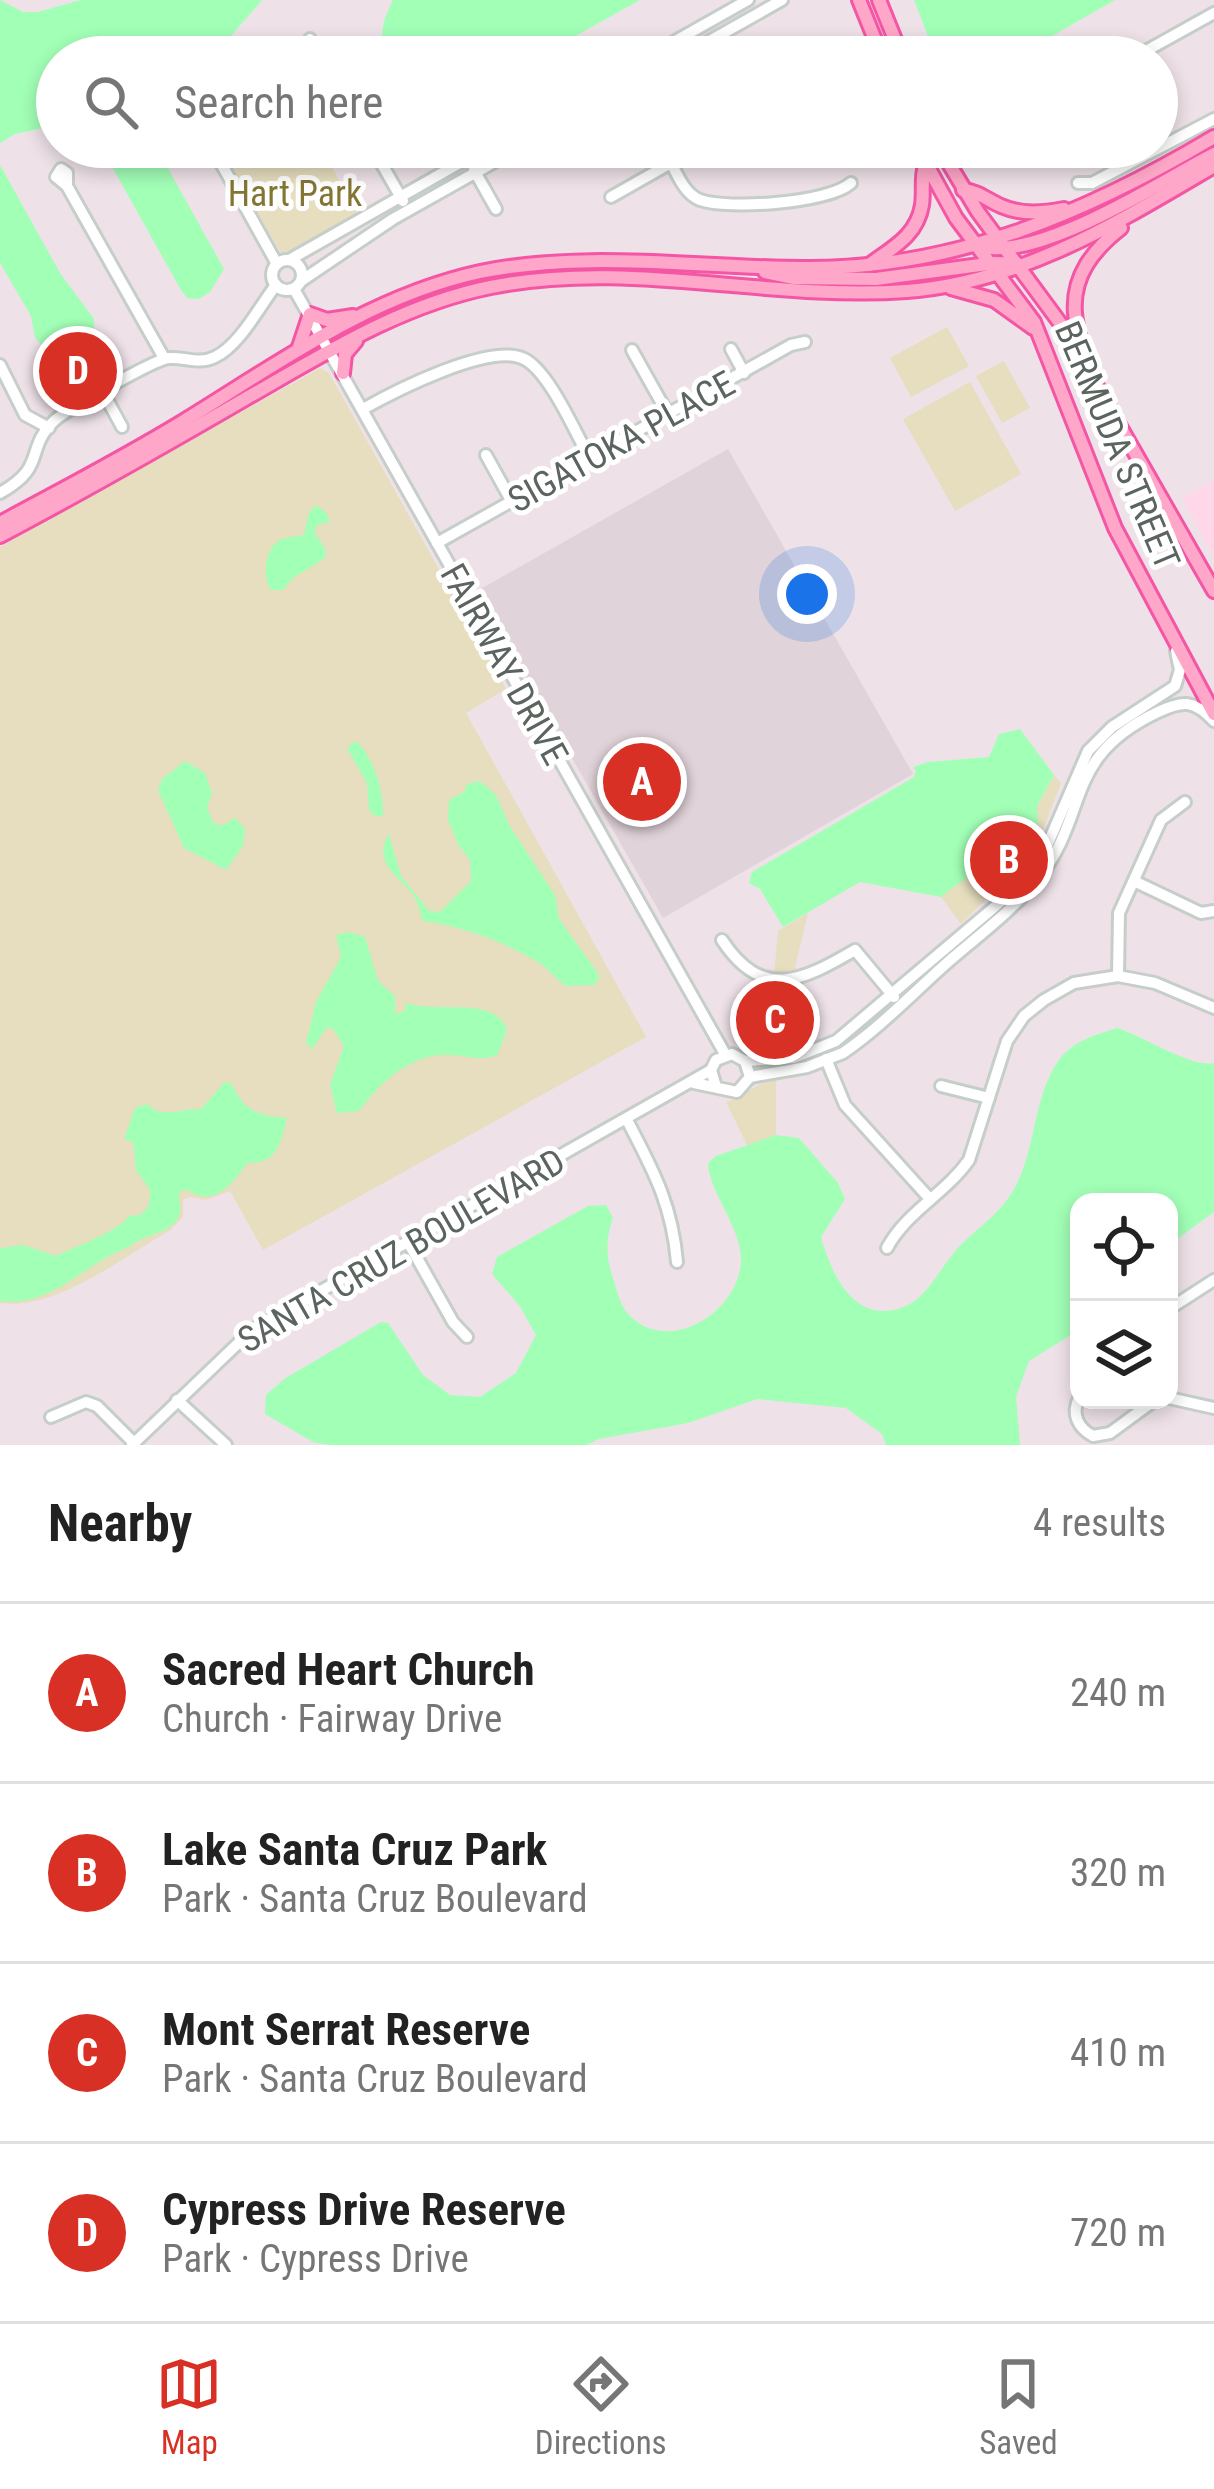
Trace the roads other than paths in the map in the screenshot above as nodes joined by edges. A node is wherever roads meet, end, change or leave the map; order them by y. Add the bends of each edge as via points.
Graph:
1 (748, 0) edge
2 (782, 0) edge
3 (860, 0) edge
4 (879, 0) edge
5 (1214, 13) edge
6 (687, 34) joint
7 (684, 36) edge
8 (725, 36) edge
9 (874, 36) edge
10 (894, 36) edge
11 (1173, 36) edge
12 (1214, 119) edge
13 (1214, 137) edge
14 (1178, 138) edge
15 (1214, 154) edge
16 (1178, 157) edge
17 (1214, 166) edge
18 (225, 168) edge
19 (384, 168) edge
20 (451, 168) edge
21 (473, 168) edge
22 (485, 168) edge
23 (661, 168) edge
24 (673, 168) edge
25 (924, 168) edge
26 (928, 168) edge
27 (951, 168) edge
28 (1121, 168) edge
29 (1157, 168) edge
30 (476, 173) junction
31 (1078, 182) dead end
32 (851, 183) dead end
33 (68, 186) dead end
34 (963, 190) junction
35 (400, 196) junction
36 (611, 197) dead end
37 (1154, 201) junction
38 (1089, 205) junction
39 (496, 208) dead end
40 (408, 210) junction
41 (1003, 244) junction
42 (977, 245) junction
43 (283, 261) junction
44 (868, 266) junction
45 (1020, 266) junction
46 (753, 267) junction
47 (995, 269) junction
48 (275, 285) junction
49 (298, 285) junction
50 (944, 286) junction
51 (310, 314) junction
52 (360, 316) junction
53 (370, 328) junction
54 (1039, 332) junction
55 (322, 336) junction
56 (805, 342) dead end
57 (730, 349) dead end
58 (330, 350) junction
59 (632, 350) dead end
60 (297, 351) junction
61 (164, 358) junction
62 (1082, 359) junction
63 (0, 365) edge
64 (343, 373) junction
65 (743, 373) junction
66 (103, 392) junction
67 (363, 409) junction
68 (669, 416) junction
69 (122, 427) dead end
70 (49, 428) junction
71 (486, 454) dead end
72 (590, 459) junction
73 (0, 493) edge
74 (512, 502) junction
75 (0, 524) edge
76 (0, 536) edge
77 (437, 543) junction
78 (1214, 591) edge
79 (1172, 640) junction
80 (1173, 705) junction
81 (1135, 712) junction
82 (1214, 717) edge
83 (1101, 745) junction
84 (1185, 802) dead end
85 (1136, 882) junction
86 (1214, 911) edge
87 (722, 940) dead end
88 (1118, 976) junction
89 (897, 1000) junction
90 (1214, 1009) edge
91 (725, 1054) junction
92 (824, 1055) junction
93 (746, 1060) junction
94 (711, 1070) junction
95 (750, 1077) junction
96 (691, 1083) junction
97 (941, 1085) dead end
98 (716, 1087) junction
99 (989, 1098) junction
100 (627, 1120) junction
101 (930, 1199) junction
102 (408, 1242) junction
103 (887, 1248) dead end
104 (677, 1262) dead end
105 (1214, 1280) edge
106 (1178, 1303) edge
107 (467, 1336) dead end
108 (177, 1400) junction
109 (1178, 1400) edge
110 (1214, 1408) edge
111 (1076, 1409) edge
112 (1142, 1409) edge
113 (51, 1418) dead end
114 (133, 1444) edge
115 (226, 1445) edge

1 - 6 street
2 - 8 street
3 - 9 main road
4 - 10 main road
5 - 11 street
6 - 7 street
12 - 14 street
13 - 16 main road
15 - 41 main road via 1110,211
17 - 37 main road
18 - 43 street
19 - 35 street
20 - 35 street
21 - 30 street
22 - 30 street
23 - 36 street
24 - 32 street via 688,192 710,202 814,200
25 - 44 main road via 916,224
26 - 42 main road, BERMUDA STREET
27 - 34 main road, BERMUDA STREET
28 - 31 street
29 - 38 main road
30 - 39 street
30 - 40 street
33 - 61 street
34 - 38 main road via 1023,212
34 - 41 main road, BERMUDA STREET
35 - 40 street
35 - 43 street
37 - 45 main road
37 - 62 main road via 1084,268 1075,300
38 - 41 main road
40 - 49 street
41 - 42 main road
41 - 45 main road, BERMUDA STREET
42 - 44 main road
42 - 47 main road, BERMUDA STREET
43 - 48 street via 272,273
43 - 49 street via 301,267
44 - 46 main road
45 - 47 main road
45 - 62 main road, BERMUDA STREET
46 - 47 main road via 777,277 876,279
46 - 52 main road via 520,265 443,281
47 - 50 main road
47 - 54 main road, BERMUDA STREET
48 - 49 street
48 - 61 street via 219,355
49 - 51 street, FAIRWAY DRIVE
50 - 53 main road via 857,292 546,278 447,298
50 - 54 main road via 994,300
51 - 52 main road
51 - 55 street, FAIRWAY DRIVE
51 - 60 main road
52 - 55 main road
53 - 58 main road
53 - 64 main road via 348,349
54 - 79 main road, BERMUDA STREET via 1104,503
55 - 58 street, FAIRWAY DRIVE
55 - 60 main road
56 - 65 street, SIGATOKA PLACE
57 - 65 street
58 - 64 street, FAIRWAY DRIVE
58 - 76 main road
59 - 68 street
60 - 75 main road
61 - 66 street
62 - 78 main road, BERMUDA STREET
63 - 70 street via 25,415
64 - 67 street, FAIRWAY DRIVE
65 - 68 street, SIGATOKA PLACE
66 - 69 street
66 - 70 street
67 - 72 street via 448,370 499,355 523,358 539,371
67 - 77 street, FAIRWAY DRIVE
68 - 72 street, SIGATOKA PLACE
70 - 73 street via 25,478
71 - 74 street
72 - 74 street, SIGATOKA PLACE
74 - 77 street, SIGATOKA PLACE
77 - 91 street, FAIRWAY DRIVE
79 - 81 street via 1176,684
79 - 82 main road, BERMUDA STREET
80 - 81 street via 1175,694
80 - 82 street via 1195,704
80 - 83 street
81 - 83 street
83 - 89 street via 1082,761 1034,871
84 - 85 street via 1161,820
85 - 86 street via 1201,913
85 - 88 street via 1119,913
87 - 89 street via 750,971 792,981 855,950
88 - 90 street
88 - 99 street via 1074,983 1024,1016
89 - 92 street
91 - 93 street
91 - 94 street
92 - 93 street
92 - 95 street
92 - 101 street via 845,1105
93 - 95 street
94 - 96 street, SANTA CRUZ BOULEVARD
94 - 98 street
95 - 98 street via 737,1092
96 - 98 street
96 - 100 street, SANTA CRUZ BOULEVARD
97 - 99 street
99 - 101 street via 969,1160
100 - 102 street, SANTA CRUZ BOULEVARD
100 - 104 street via 664,1190
101 - 103 street via 900,1224
102 - 107 street
102 - 108 street, SANTA CRUZ BOULEVARD via 252,1330
105 - 106 street
108 - 114 street, SANTA CRUZ BOULEVARD
108 - 115 street
109 - 110 street
111 - 112 street via 1082,1430 1101,1436
113 - 114 street via 86,1402

